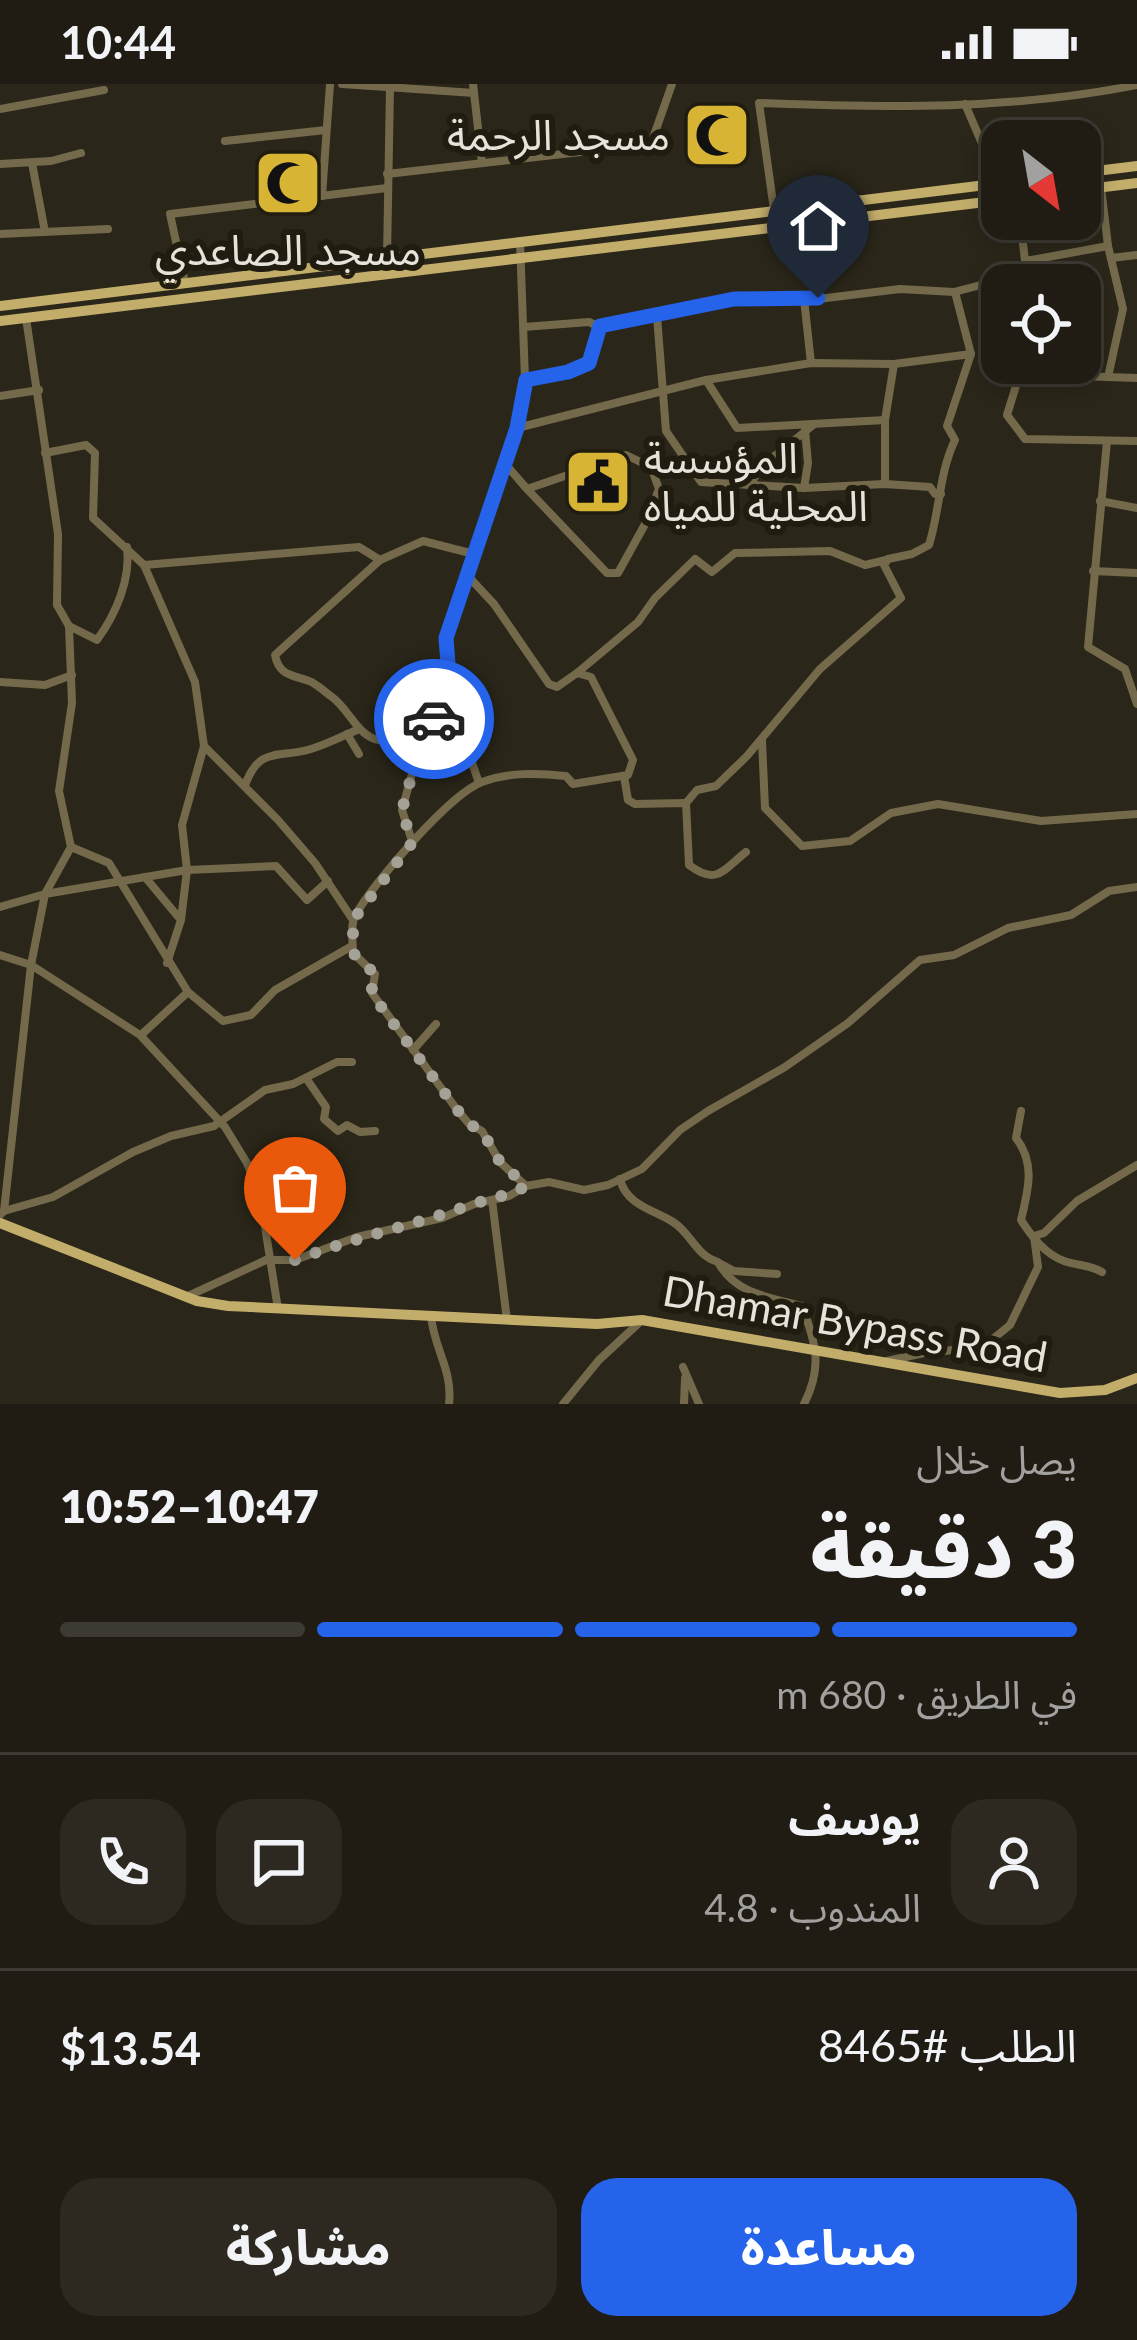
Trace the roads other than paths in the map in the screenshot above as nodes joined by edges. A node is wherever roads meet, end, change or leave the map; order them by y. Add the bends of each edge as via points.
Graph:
1 (51, 84) edge
2 (330, 84) edge
3 (342, 84) edge
4 (672, 84) edge
5 (1137, 85) edge
6 (390, 87) edge
7 (473, 88) edge
8 (104, 90) dead end
9 (53, 100) junction
10 (965, 104) junction
11 (0, 109) edge
12 (326, 130) junction
13 (225, 140) dead end
14 (981, 140) edge
15 (81, 153) dead end
16 (32, 162) junction
17 (0, 164) edge
18 (482, 164) junction
19 (1137, 166) edge
20 (1101, 170) edge
21 (387, 174) junction
22 (1137, 183) edge
23 (981, 185) edge
24 (388, 188) junction
25 (1101, 188) joint
26 (322, 196) junction
27 (843, 202) junction
28 (981, 202) edge
29 (774, 210) junction
30 (750, 214) junction
31 (842, 219) junction
32 (108, 229) dead end
33 (749, 230) junction
34 (45, 232) junction
35 (0, 233) edge
36 (1023, 240) edge
37 (520, 241) junction
38 (1108, 246) junction
39 (437, 252) junction
40 (1137, 255) edge
41 (387, 258) junction
42 (1112, 258) junction
43 (521, 259) junction
44 (1026, 261) junction
45 (1026, 264) edge
46 (438, 268) junction
47 (185, 283) junction
48 (981, 285) edge
49 (955, 292) junction
50 (804, 298) junction
51 (0, 306) edge
52 (657, 316) junction
53 (26, 318) junction
54 (0, 321) edge
55 (600, 326) junction
56 (524, 327) junction
57 (971, 354) junction
58 (811, 363) junction
59 (894, 364) junction
60 (1101, 375) edge
61 (1108, 376) junction
62 (1137, 378) edge
63 (526, 380) junction
64 (706, 380) junction
65 (1017, 384) edge
66 (664, 389) junction
67 (39, 390) junction
68 (0, 396) edge
69 (885, 420) junction
70 (517, 428) junction
71 (804, 428) junction
72 (1107, 441) junction
73 (1137, 441) edge
74 (45, 453) junction
75 (505, 464) junction
76 (885, 484) junction
77 (749, 486) junction
78 (804, 488) junction
79 (527, 489) junction
80 (940, 494) junction
81 (1100, 501) junction
82 (1137, 508) edge
83 (126, 546) junction
84 (474, 554) junction
85 (380, 560) junction
86 (888, 560) junction
87 (144, 565) junction
88 (1093, 571) junction
89 (1137, 573) edge
90 (467, 575) junction
91 (69, 626) junction
92 (577, 673) junction
93 (72, 675) junction
94 (0, 682) edge
95 (451, 702) junction
96 (1137, 704) edge
97 (425, 728) junction
98 (359, 729) junction
99 (346, 734) junction
100 (464, 739) junction
101 (762, 739) junction
102 (204, 746) junction
103 (359, 754) dead end
104 (624, 776) junction
105 (479, 783) junction
106 (245, 785) junction
107 (686, 803) junction
108 (1137, 814) edge
109 (412, 843) junction
110 (71, 847) junction
111 (746, 852) dead end
112 (187, 870) junction
113 (145, 877) junction
114 (328, 881) junction
115 (120, 884) junction
116 (1137, 887) edge
117 (45, 894) junction
118 (0, 907) edge
119 (181, 920) junction
120 (353, 920) junction
121 (353, 945) junction
122 (0, 955) edge
123 (167, 964) junction
124 (31, 965) junction
125 (188, 992) junction
126 (436, 1024) dead end
127 (140, 1036) junction
128 (413, 1050) junction
129 (352, 1062) dead end
130 (306, 1078) junction
131 (1021, 1111) dead end
132 (221, 1123) junction
133 (376, 1130) dead end
134 (1137, 1165) edge
135 (620, 1180) junction
136 (255, 1182) junction
137 (526, 1186) junction
138 (305, 1191) dead end
139 (492, 1200) junction
140 (1, 1216) edge
141 (1034, 1241) junction
142 (273, 1260) junction
143 (718, 1262) junction
144 (1102, 1272) dead end
145 (777, 1274) dead end
146 (186, 1298) junction
147 (278, 1309) junction
148 (430, 1316) junction
149 (507, 1320) junction
150 (642, 1320) junction
151 (818, 1350) junction
152 (885, 1362) junction
153 (1137, 1378) edge
154 (449, 1404) edge
155 (562, 1404) edge
156 (684, 1404) edge
157 (699, 1404) edge
158 (804, 1404) edge

1 - 9 street
2 - 12 street
3 - 6 street
4 - 18 street via 652,144
5 - 10 street via 1060,100
6 - 7 street
6 - 21 street
7 - 18 street
8 - 9 street
9 - 11 street
10 - 14 street
10 - 29 street via 759,103
12 - 13 street
12 - 26 street
15 - 16 street
16 - 17 street
16 - 34 street
18 - 21 street
19 - 20 main road
21 - 24 street
22 - 25 main road
23 - 27 main road
24 - 26 street
24 - 41 street
25 - 38 street
26 - 47 street via 170,214
27 - 29 main road
27 - 31 main road
28 - 31 main road
29 - 30 main road
30 - 33 main road
30 - 37 main road
31 - 33 main road
32 - 34 street
33 - 43 main road
34 - 35 street
36 - 44 street
37 - 39 main road
37 - 43 street
38 - 42 street
38 - 44 street
39 - 41 main road
39 - 46 main road
40 - 42 street
41 - 47 main road
42 - 61 street via 1123,309
43 - 46 main road
43 - 56 street
44 - 45 street
46 - 53 main road
47 - 51 main road
48 - 49 street
49 - 50 street
49 - 57 street
50 - 52 street via 734,299
50 - 58 street
52 - 55 street
52 - 66 street
53 - 54 main road
53 - 67 street
55 - 56 street
55 - 63 street via 589,363
56 - 63 street
57 - 59 street
57 - 80 street via 947,426 955,440
58 - 59 street
58 - 64 street
59 - 69 street
60 - 61 street
61 - 62 street
63 - 70 street
64 - 66 street
64 - 71 street via 737,428
65 - 72 street via 1007,415 1025,439
66 - 70 street
66 - 77 street via 666,431 701,482
67 - 68 street
67 - 74 street
69 - 71 street
69 - 76 street
70 - 75 street
71 - 77 street
71 - 78 street
72 - 73 street
72 - 81 street
74 - 83 street via 86,445 95,453 93,518
74 - 91 street via 58,535 57,605
75 - 79 street
75 - 84 street
76 - 78 street
76 - 80 street
77 - 78 street
79 - 79 street via 626,454 651,466 658,489 628,558 607,573
80 - 86 street via 929,545
81 - 82 street
81 - 88 street
83 - 87 street
83 - 91 street via 130,568 110,623 97,640
84 - 85 street via 423,541
84 - 90 street
85 - 87 street via 359,547
85 - 98 street via 274,656 292,679 309,681 347,708
86 - 92 street via 865,566 830,551 734,553 712,572 695,559
86 - 101 street via 901,598 820,669
87 - 102 street via 195,682
88 - 89 street
88 - 96 street via 1088,647 1125,669
90 - 92 street via 549,684
90 - 95 street via 446,638
91 - 93 street
92 - 104 street via 591,676 633,760
93 - 94 street via 45,685
93 - 110 street via 59,791
95 - 97 street
95 - 100 street
97 - 98 street via 397,740 374,740
97 - 100 street
97 - 109 street via 402,810
98 - 99 street
99 - 103 street
99 - 106 street via 264,758
100 - 105 street
101 - 107 street via 716,786
101 - 108 street via 765,808 802,846 850,842 891,813 938,804 1041,821
102 - 106 street
102 - 112 street via 182,825
104 - 105 street via 573,784 538,773
104 - 107 street via 635,804
105 - 109 street
106 - 114 street
107 - 111 street via 689,865 716,876
109 - 120 street
110 - 115 street via 109,863
110 - 117 street
112 - 113 street
112 - 114 street via 276,866 307,900
112 - 119 street
113 - 115 street
113 - 119 street
114 - 120 street
115 - 117 street
115 - 123 street
116 - 135 street via 1109,891 1071,915 1008,928 954,955 920,960 848,1023 680,1130
117 - 118 street
117 - 124 street
119 - 123 street
120 - 121 street
121 - 125 street via 275,990 250,1015 223,1021
121 - 128 street via 375,974 371,993
122 - 124 street
123 - 125 street
124 - 127 street
124 - 140 street
125 - 127 street
126 - 128 street
127 - 132 street
128 - 137 street
129 - 130 street
130 - 132 street via 265,1090
130 - 133 street via 332,1130
131 - 141 street via 1016,1138 1030,1168 1022,1220
132 - 136 street
132 - 140 street via 133,1151
134 - 141 street via 1077,1201
135 - 137 street via 584,1190
135 - 143 street via 648,1212 678,1224
136 - 138 street via 281,1175
136 - 142 street
137 - 139 street
139 - 142 street
139 - 149 street
140 - 146 main road, Dhamar Bypass Road
141 - 144 street
141 - 152 street via 1038,1267 1010,1325 983,1347
142 - 146 street
142 - 147 street
143 - 145 street
143 - 151 street via 728,1280 802,1306
146 - 147 main road, Dhamar Bypass Road
147 - 148 main road, Dhamar Bypass Road
148 - 149 main road, Dhamar Bypass Road
148 - 154 street via 449,1368
149 - 150 main road, Dhamar Bypass Road
150 - 151 main road, Dhamar Bypass Road
150 - 155 street
151 - 152 main road, Dhamar Bypass Road
151 - 158 street
152 - 153 main road, Dhamar Bypass Road via 1060,1394
156 - 157 street via 684,1371

